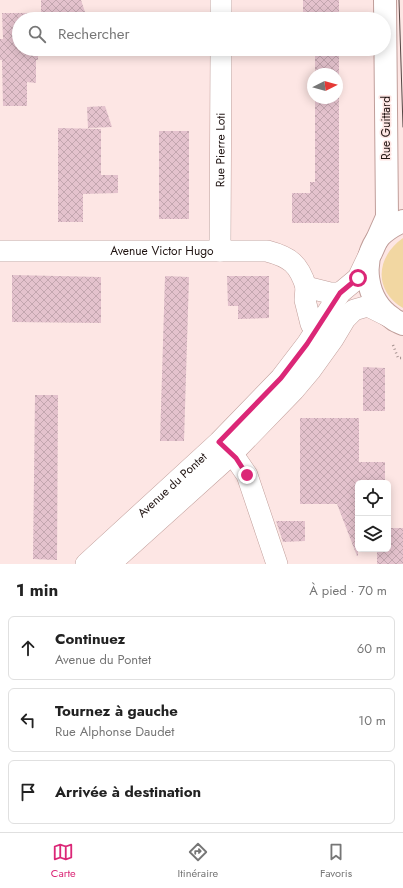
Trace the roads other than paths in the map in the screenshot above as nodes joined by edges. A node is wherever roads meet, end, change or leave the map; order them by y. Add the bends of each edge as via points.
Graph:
1 (221, 0) edge
2 (385, 0) edge
3 (221, 12) edge
4 (385, 12) edge
5 (221, 56) edge
6 (386, 56) edge
7 (403, 221) edge
8 (0, 251) edge
9 (220, 251) junction
10 (371, 252) junction
11 (306, 287) junction
12 (340, 293) junction
13 (397, 321) edge
14 (325, 334) junction
15 (403, 338) edge
16 (225, 448) junction
17 (86, 564) edge
18 (110, 564) edge
19 (277, 564) edge

1 - 3 street
2 - 4 main road, Rue Guittard
5 - 9 street, Rue Pierre Loti
6 - 10 main road, Rue Guittard via 387,216
7 - 10 main road via 392,225 379,237
8 - 9 street, Avenue Victor Hugo
9 - 11 street, Avenue Victor Hugo via 267,251 282,255 292,260 299,268
10 - 12 street, Avenue du Pontet via 358,278
10 - 13 main road via 367,271 370,289 378,306
11 - 12 street
11 - 14 street, Avenue Victor Hugo via 305,300 311,324
12 - 14 street, Avenue du Pontet
13 - 14 street, Avenue du Pontet via 368,306 360,307
13 - 15 main road
14 - 16 street, Avenue du Pontet via 281,378
16 - 17 street, Avenue du Pontet
16 - 18 street, Avenue du Pontet
16 - 19 street via 247,475

